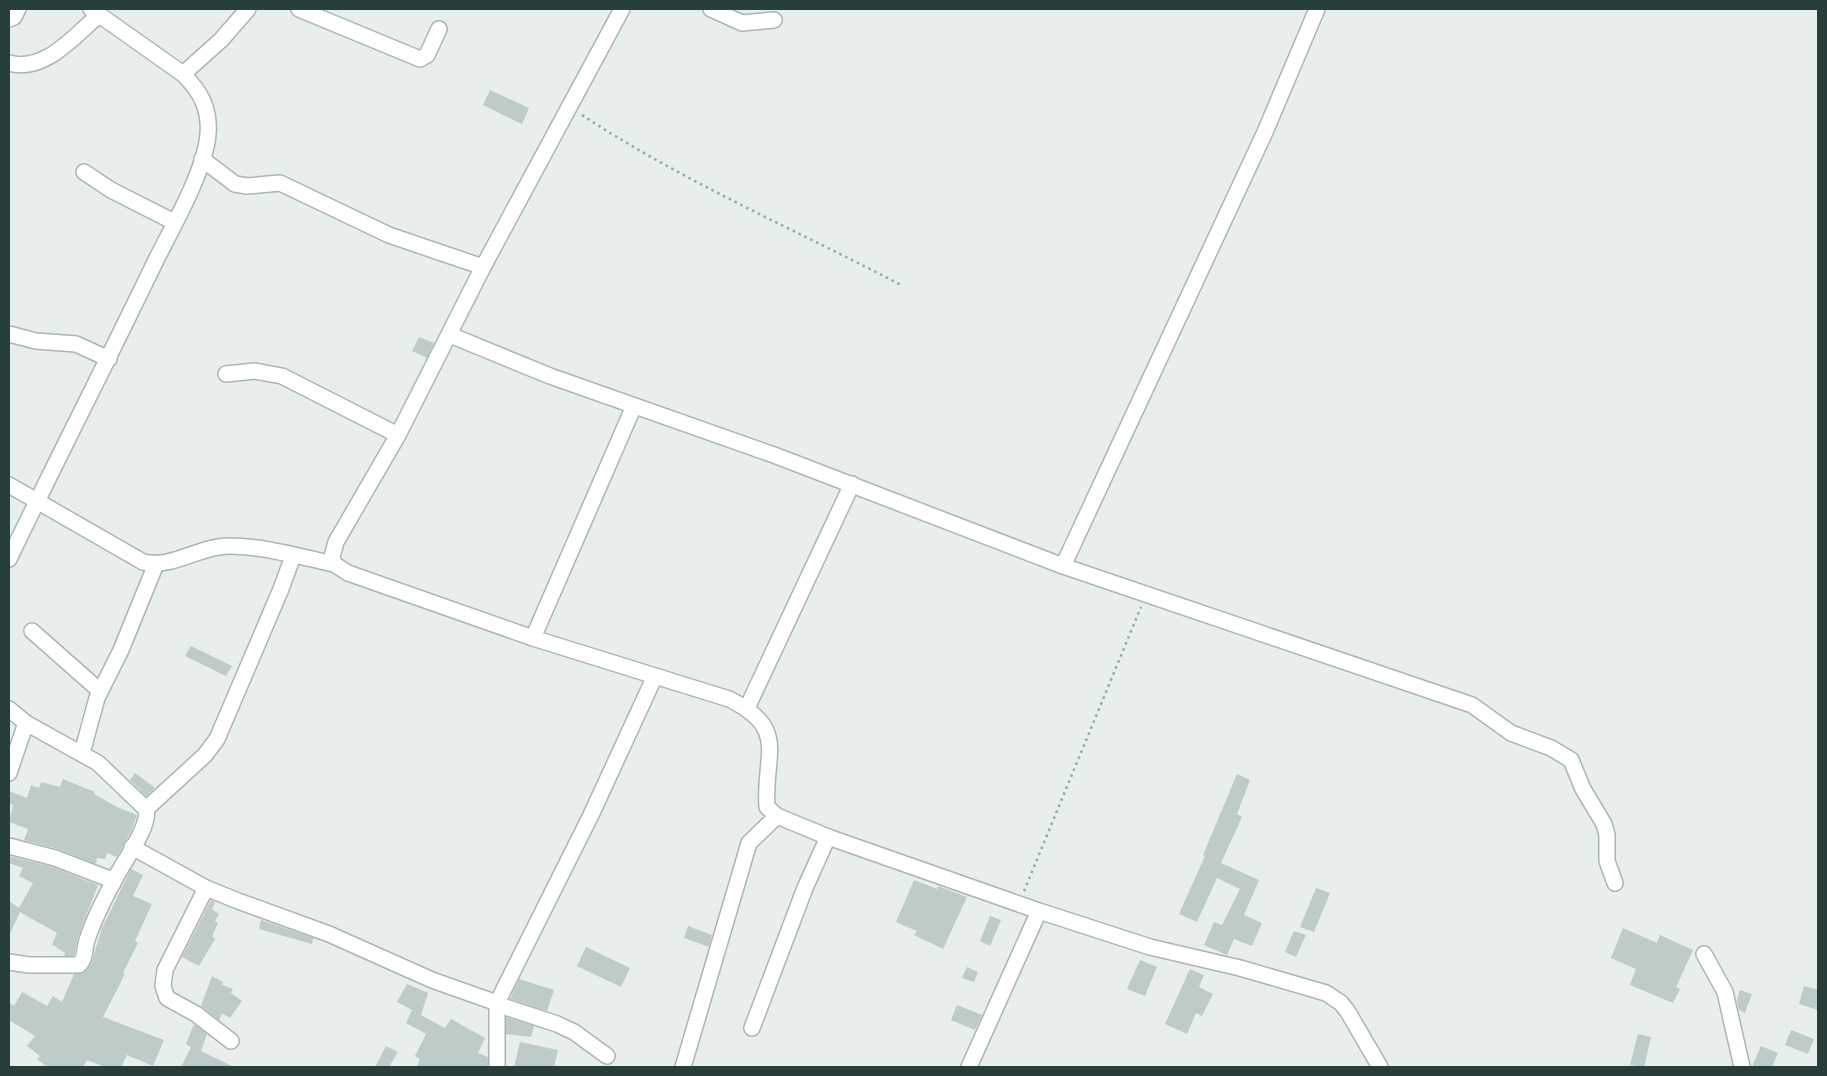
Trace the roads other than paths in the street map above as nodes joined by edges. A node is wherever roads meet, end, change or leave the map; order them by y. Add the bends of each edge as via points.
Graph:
1 (18, 9) edge
2 (248, 9) edge
3 (299, 9) edge
4 (622, 9) edge
5 (711, 9) edge
6 (1317, 9) edge
7 (95, 12) edge
8 (9, 19) edge
9 (774, 20) dead end
10 (439, 29) dead end
11 (9, 63) edge
12 (183, 74) junction
13 (202, 159) junction
14 (84, 172) dead end
15 (174, 222) junction
16 (483, 267) junction
17 (9, 334) edge
18 (450, 335) junction
19 (109, 359) junction
20 (226, 374) dead end
21 (634, 406) junction
22 (398, 435) junction
23 (852, 484) junction
24 (9, 485) edge
25 (37, 500) junction
26 (293, 556) junction
27 (9, 559) edge
28 (156, 564) junction
29 (334, 564) junction
30 (1064, 566) junction
31 (32, 631) dead end
32 (534, 638) junction
33 (655, 676) junction
34 (100, 691) junction
35 (747, 708) junction
36 (9, 710) edge
37 (26, 723) junction
38 (82, 753) junction
39 (9, 774) edge
40 (146, 809) junction
41 (777, 816) junction
42 (828, 837) junction
43 (9, 846) edge
44 (132, 847) junction
45 (112, 883) junction
46 (1615, 883) dead end
47 (206, 888) junction
48 (1039, 911) junction
49 (1704, 954) dead end
50 (9, 962) edge
51 (498, 1004) junction
52 (752, 1028) dead end
53 (231, 1040) dead end
54 (607, 1056) dead end
55 (496, 1067) edge
56 (683, 1067) edge
57 (969, 1067) edge
58 (1380, 1067) edge
59 (1742, 1067) edge

1 - 8 street
2 - 12 street via 221,40
3 - 10 street via 420,59 428,55
4 - 16 street
5 - 9 street via 742,22
6 - 30 street via 1265,132
7 - 11 street via 60,48 36,64
7 - 12 street
12 - 13 street via 206,105 208,135
13 - 15 street
13 - 16 street via 235,184 280,183 389,235
14 - 15 street via 111,190
15 - 19 street
16 - 18 street
17 - 19 street via 36,341 76,344
18 - 21 street
18 - 22 street
19 - 25 street
20 - 22 street via 255,371 282,376
21 - 23 street
21 - 32 street
22 - 29 street via 336,542 332,557
23 - 30 street
23 - 35 street
24 - 25 street
25 - 27 street
25 - 28 street via 143,562
26 - 28 street via 228,546 205,549
26 - 29 street
26 - 40 street via 217,739 205,755
28 - 34 street via 121,650
29 - 32 street via 348,573
30 - 46 street via 1460,700 1511,734 1565,755 1571,760 1583,789 1604,824 1607,861
31 - 34 street
32 - 33 street
33 - 35 street via 729,699
33 - 51 street
34 - 38 street
35 - 41 street via 765,726 769,740 767,807
36 - 37 street
37 - 38 street
37 - 39 street
38 - 40 street via 98,762
40 - 44 street via 145,828
41 - 42 street
41 - 56 street via 749,843
42 - 48 street
42 - 52 street via 805,888
43 - 45 street via 55,858 108,878
44 - 45 street
44 - 47 street
45 - 50 street via 79,965 29,966
47 - 51 street via 329,934 432,980
47 - 53 street via 165,970 163,986 167,998 196,1014
48 - 57 street
48 - 58 street via 1150,947 1326,993 1348,1012
49 - 59 street via 1725,992
51 - 54 street via 558,1024
51 - 55 street

